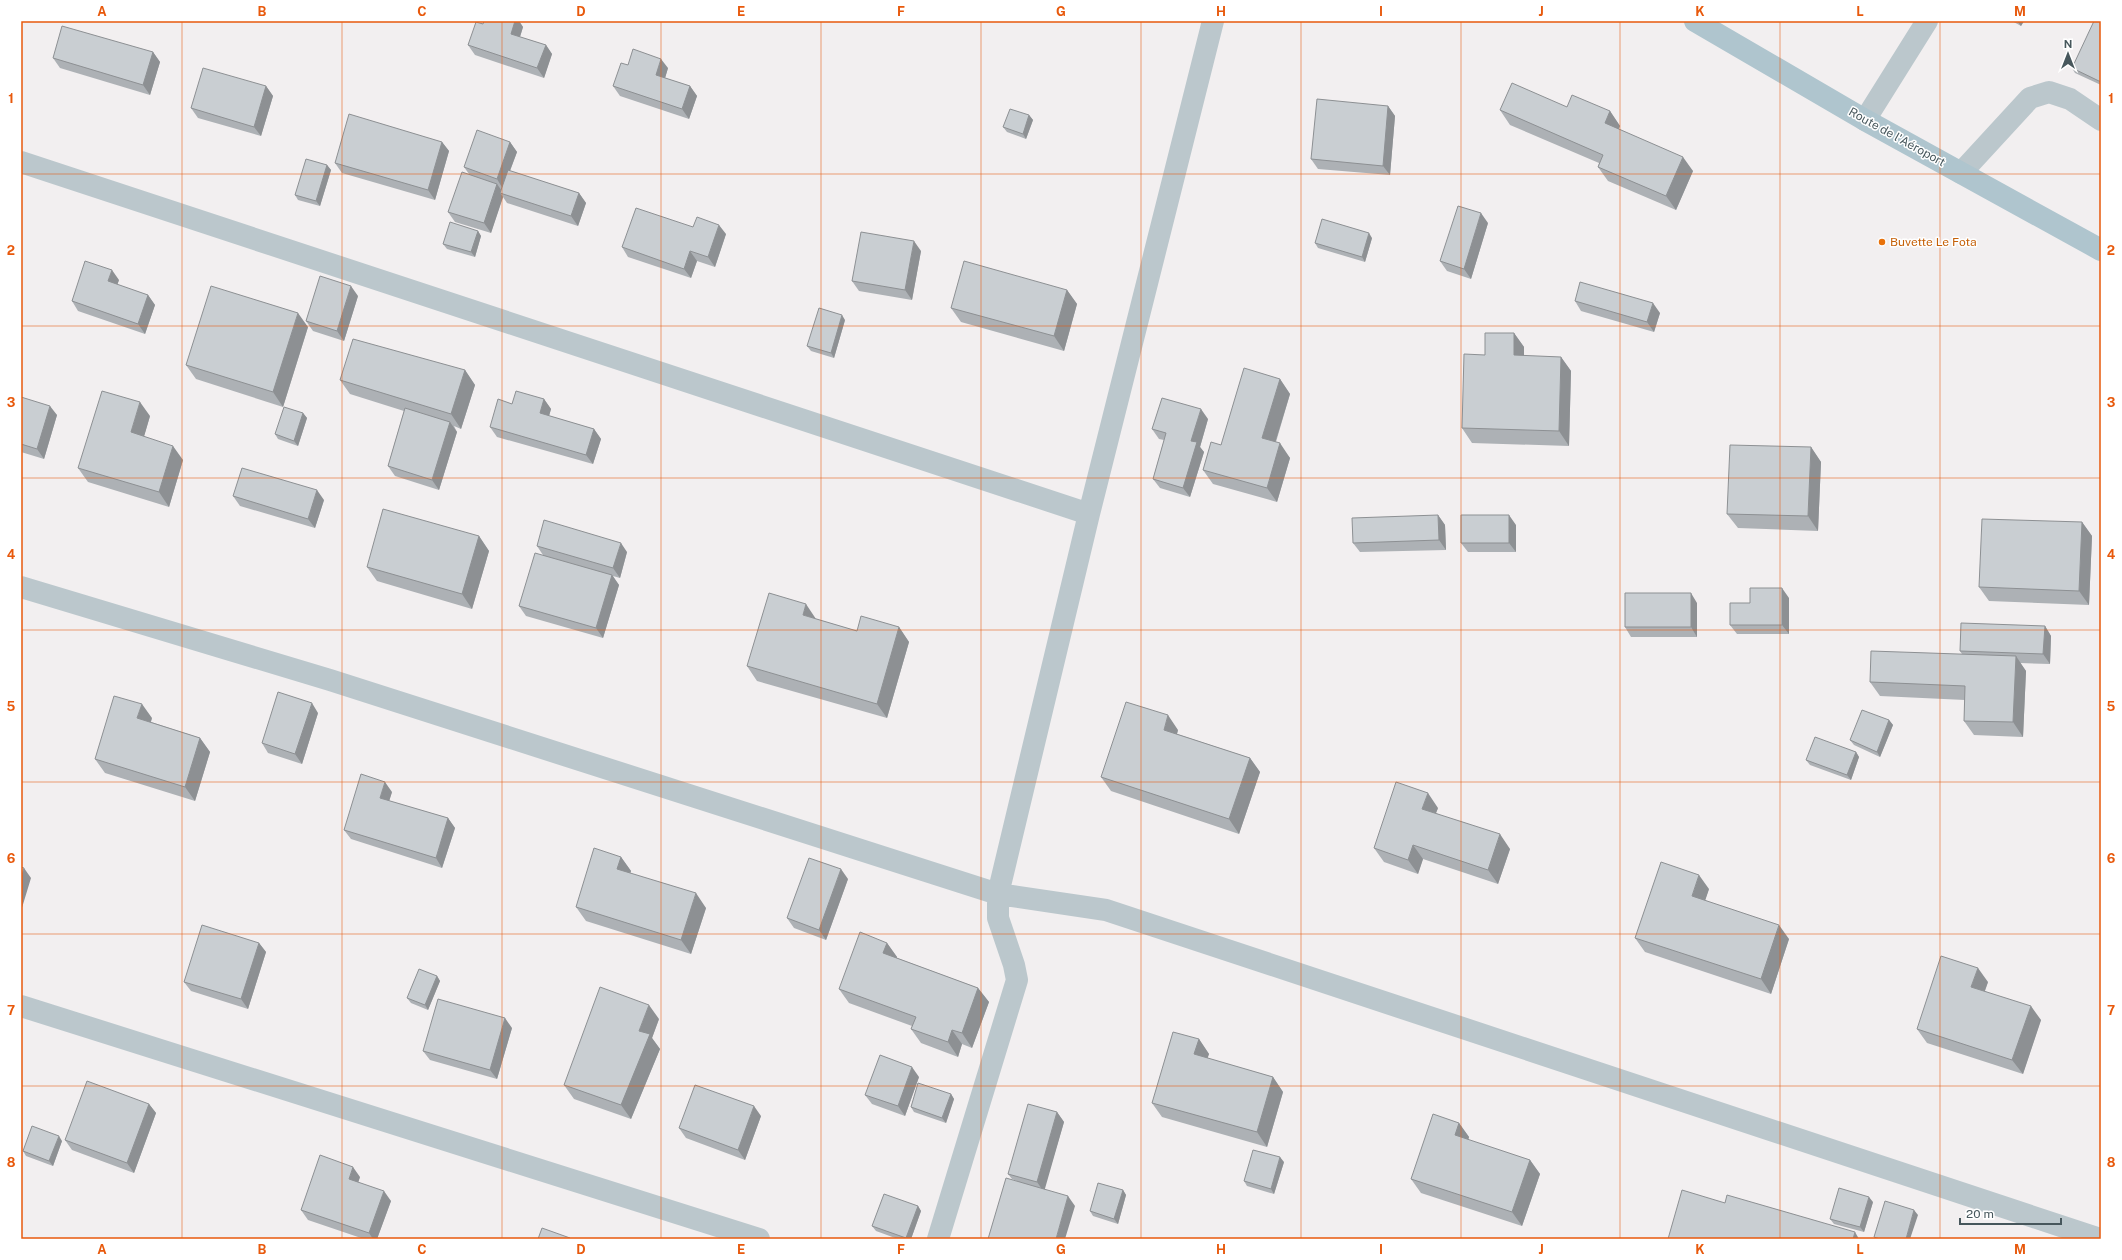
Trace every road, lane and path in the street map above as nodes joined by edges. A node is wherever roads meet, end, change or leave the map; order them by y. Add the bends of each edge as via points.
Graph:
1 (1213, 21) edge
2 (1695, 21) edge
3 (1927, 21) edge
4 (1865, 120) junction
5 (2101, 120) edge
6 (21, 162) edge
7 (1961, 173) junction
8 (2101, 250) edge
9 (1089, 514) junction
10 (21, 587) edge
11 (998, 894) junction
12 (21, 1006) edge
13 (759, 1239) edge
14 (938, 1239) edge
15 (2100, 1239) edge

1 - 9 street
2 - 4 main road, Route de l'Aéroport
3 - 4 street
4 - 7 main road, Route de l'Aéroport
5 - 7 street via 2070,99 2049,92 2030,98
6 - 9 street
7 - 8 main road, Route de l'Aéroport
9 - 11 street
10 - 11 street via 330,680
11 - 14 street via 998,918 1017,980
11 - 15 street via 1106,910
12 - 13 street

